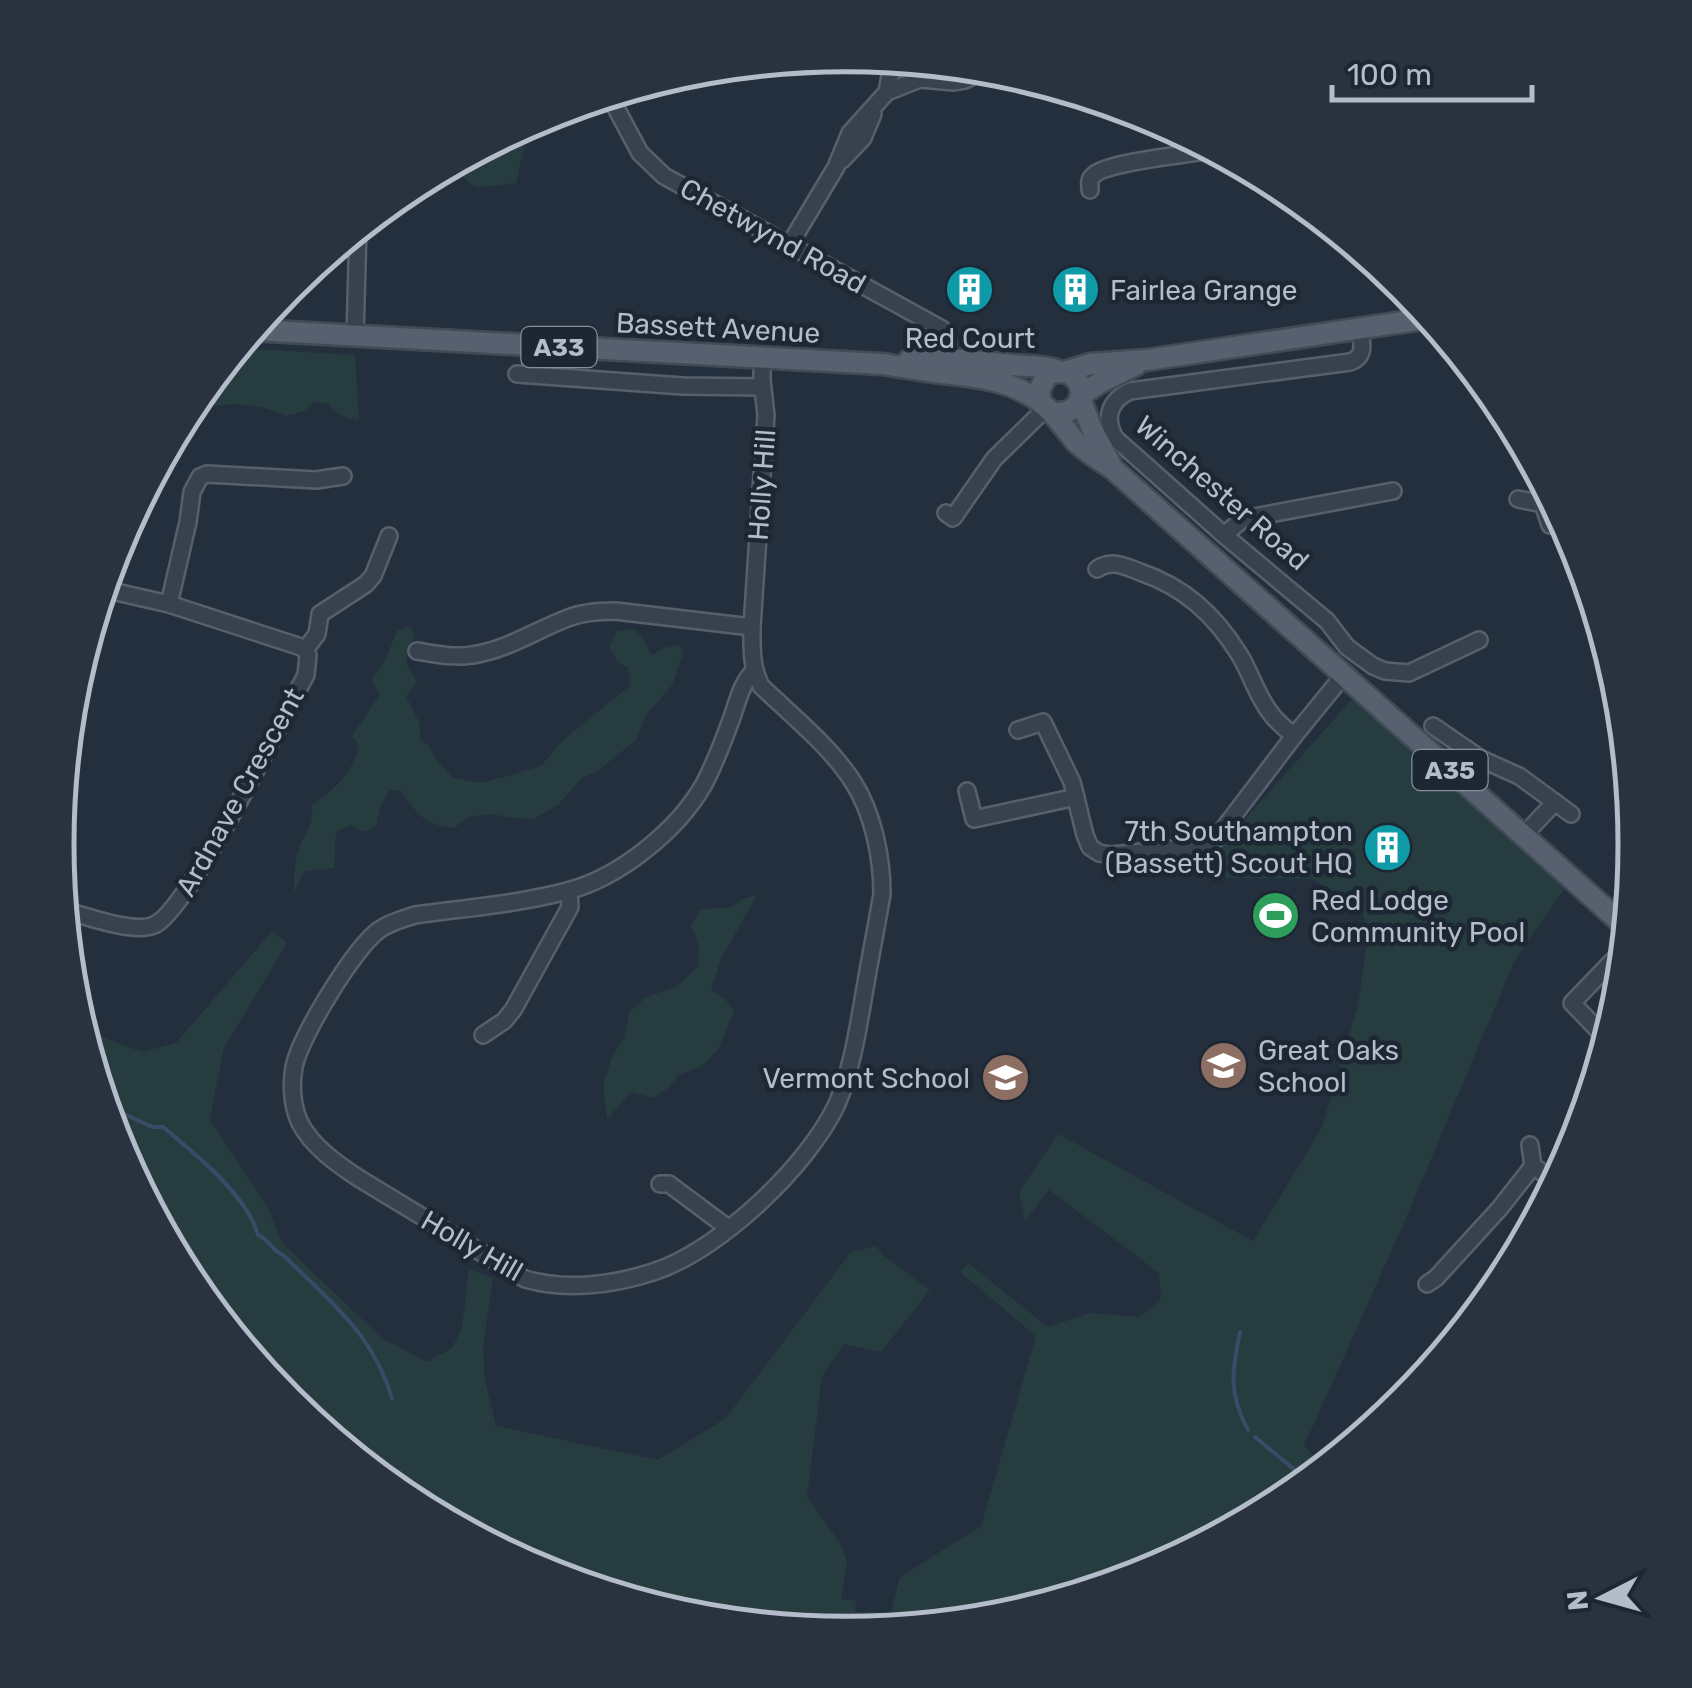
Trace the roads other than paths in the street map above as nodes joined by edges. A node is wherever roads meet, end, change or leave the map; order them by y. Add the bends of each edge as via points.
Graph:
1 (890, 74) edge
2 (920, 78) joint
3 (960, 81) edge
4 (887, 92) junction
5 (615, 108) edge
6 (1190, 154) edge
7 (1090, 190) dead end
8 (790, 244) junction
9 (357, 247) edge
10 (1413, 321) edge
11 (1360, 330) junction
12 (270, 331) edge
13 (355, 336) junction
14 (948, 358) junction
15 (762, 359) junction
16 (1147, 360) junction
17 (882, 364) junction
18 (1062, 371) junction
19 (517, 374) dead end
20 (762, 387) junction
21 (1081, 397) junction
22 (1047, 408) junction
23 (1112, 468) junction
24 (344, 476) dead end
25 (1393, 491) dead end
26 (1518, 499) dead end
27 (1536, 500) edge
28 (953, 518) dead end
29 (390, 536) dead end
30 (1224, 536) junction
31 (1097, 569) dead end
32 (117, 591) edge
33 (170, 604) junction
34 (1312, 608) junction
35 (752, 626) junction
36 (1293, 630) junction
37 (1479, 640) dead end
38 (306, 650) junction
39 (417, 651) dead end
40 (754, 672) junction
41 (1343, 676) junction
42 (1444, 728) dead end
43 (1018, 730) dead end
44 (1294, 736) junction
45 (967, 792) dead end
46 (1076, 797) junction
47 (1555, 802) junction
48 (1571, 814) dead end
49 (1524, 835) junction
50 (570, 891) junction
51 (78, 913) edge
52 (1614, 916) edge
53 (1608, 962) edge
54 (1595, 1027) edge
55 (483, 1035) dead end
56 (1530, 1145) dead end
57 (1534, 1166) junction
58 (1544, 1173) edge
59 (660, 1184) dead end
60 (728, 1228) junction
61 (1427, 1284) dead end

1 - 4 street
2 - 3 street
2 - 4 street
4 - 8 street via 850,132
5 - 8 street, Chetwynd Road via 651,166
6 - 7 street via 1102,171 1094,174
8 - 14 street, Chetwynd Road via 942,329
9 - 13 street
10 - 11 main road, Bassett Avenue / A33
11 - 16 main road, Bassett Avenue / A33
11 - 30 street, Winchester Road via 1362,352 1355,360 1130,391 1109,412 1115,438
12 - 13 main road, Bassett Avenue / A33
13 - 15 main road, Bassett Avenue / A33
14 - 17 main road, Bassett Avenue / A33
14 - 18 main road, Bassett Avenue / A33
15 - 17 main road, Bassett Avenue / A33
15 - 20 street, Holly Hill
16 - 18 main road, Bassett Avenue / A33
16 - 21 main road, Bassett Avenue / A33
17 - 22 main road, Bassett Avenue / A33 via 994,380
18 - 21 main road via 1079,383
18 - 22 main road via 1040,385
19 - 20 street, Bassett Avenue
20 - 35 street, Holly Hill via 766,415
21 - 22 main road via 1067,412
21 - 23 main road, Winchester Road / A35
22 - 23 main road, Winchester Road / A35 via 1074,440
22 - 28 street via 994,460
23 - 36 main road, Winchester Road / A35
24 - 33 street via 200,477
25 - 30 street via 1243,519
26 - 27 street
29 - 38 street via 366,584 316,611 317,634
30 - 34 street, Winchester Road
31 - 44 street via 1114,563 1189,596 1224,632 1272,716
32 - 33 street, Ardnave Crescent
33 - 38 street, Ardnave Crescent
34 - 36 street, Winchester Road
34 - 37 street, Winchester Road via 1347,647 1385,671 1409,673
35 - 39 street via 596,611 489,652
35 - 40 street, Holly Hill
36 - 41 main road, Winchester Road / A35
38 - 51 street, Ardnave Crescent via 306,674 173,910 147,927
40 - 50 street, Holly Hill via 690,806 650,847
40 - 60 street, Holly Hill via 853,782 872,826 882,894 854,1053 837,1102 784,1178
41 - 44 street
41 - 49 main road, Winchester Road / A35
42 - 47 street via 1480,760 1519,776
43 - 46 street via 1043,722
44 - 46 street via 1204,846 1098,853 1085,835
45 - 46 street via 974,819
47 - 48 street
47 - 49 street
49 - 52 main road, Winchester Road / A35
50 - 55 street via 570,907 513,1010
50 - 60 street, Holly Hill via 415,915 379,930 352,959 301,1046 292,1084 299,1120 360,1180 525,1280 566,1286 655,1272
53 - 54 street via 1566,998
56 - 57 street
57 - 58 street
57 - 61 street
59 - 60 street

